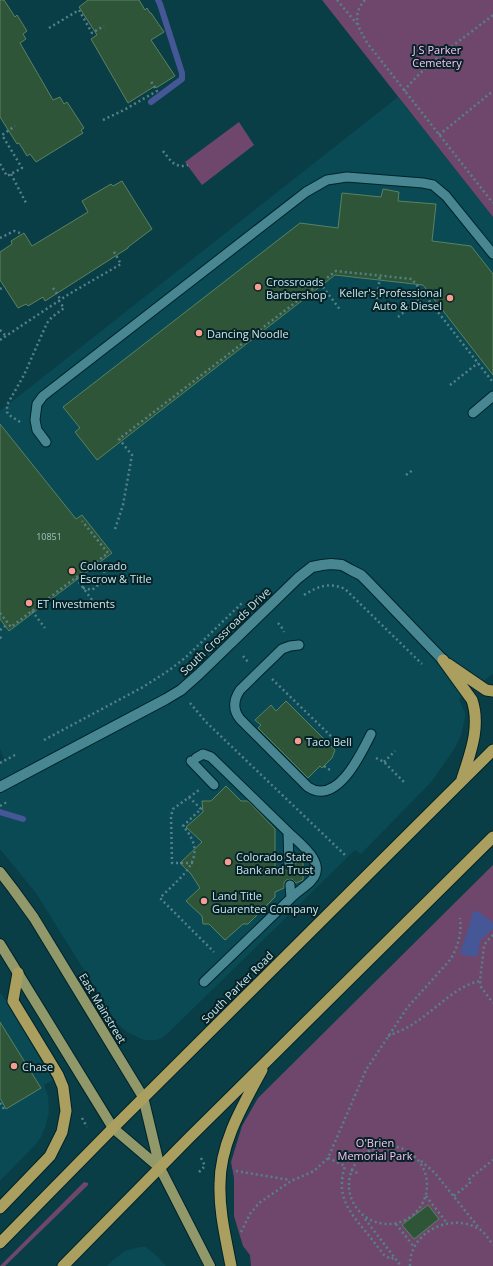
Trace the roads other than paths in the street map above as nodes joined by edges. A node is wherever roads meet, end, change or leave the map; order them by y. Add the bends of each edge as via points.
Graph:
1 (493, 254) edge
2 (493, 396) edge
3 (473, 413) dead end
4 (46, 442) dead end
5 (299, 645) dead end
6 (443, 660) junction
7 (493, 691) edge
8 (371, 734) dead end
9 (493, 750) edge
10 (461, 782) junction
11 (214, 785) dead end
12 (0, 787) edge
13 (288, 832) junction
14 (493, 837) edge
15 (289, 865) dead end
16 (0, 872) edge
17 (290, 886) dead end
18 (291, 898) junction
19 (0, 944) edge
20 (18, 973) junction
21 (204, 982) dead end
22 (268, 1059) junction
23 (143, 1097) junction
24 (113, 1128) junction
25 (160, 1168) junction
26 (0, 1208) edge
27 (0, 1243) edge
28 (63, 1266) edge
29 (210, 1266) edge
30 (231, 1266) edge

1 - 4 lane via 446,196 433,186 347,177 327,180 306,192 43,396 37,404 35,420 37,430
2 - 3 lane
5 - 8 lane via 282,650 240,690 234,705 240,719 308,787 318,792 332,788 348,774
6 - 7 highway via 486,690
6 - 10 highway via 472,700 474,708 473,742
6 - 12 street, South Crossroads Drive via 361,575 342,565 312,567 181,690
9 - 10 highway, South Parker Road
10 - 23 highway, South Parker Road
11 - 13 lane via 194,760 203,754 211,757
13 - 15 lane
13 - 18 lane via 315,860 316,866 311,880
14 - 22 highway
16 - 23 main road, East Mainstreet via 34,918
17 - 18 lane
18 - 21 lane
19 - 20 main road, East Mainstreet
20 - 24 main road, East Mainstreet
20 - 26 highway via 13,1001 61,1081 66,1116 62,1132 50,1156
22 - 25 highway
22 - 30 highway via 238,1115 221,1169 221,1209
23 - 24 highway, South Parker Road
23 - 25 main road, East Mainstreet
24 - 25 main road, East Mainstreet
24 - 27 highway, South Parker Road
25 - 28 highway
25 - 29 main road, East Mainstreet

